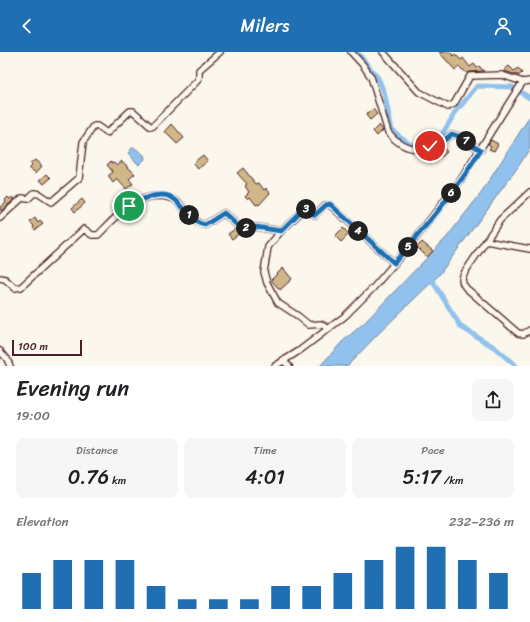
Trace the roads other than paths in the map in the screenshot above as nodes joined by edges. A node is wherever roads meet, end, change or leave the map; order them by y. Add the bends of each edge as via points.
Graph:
1 (220, 52) edge
2 (351, 52) edge
3 (383, 52) edge
4 (530, 81) edge
5 (522, 84) junction
6 (481, 150) junction
7 (530, 192) edge
8 (0, 218) edge
9 (281, 231) junction
10 (486, 241) junction
11 (530, 249) edge
12 (394, 263) junction
13 (0, 278) edge
14 (328, 329) junction
15 (530, 330) edge
16 (0, 351) edge
17 (283, 360) junction
18 (10, 366) edge
19 (275, 366) edge
20 (289, 366) edge

1 - 8 street via 199,70 197,81 153,126 130,111 107,133 94,126 83,142 79,178 51,202 39,194 34,194 28,199 22,198
2 - 6 street via 364,65 371,77 388,132 393,139 412,148 421,149 442,142 452,134
3 - 5 street via 419,92 448,106 454,104 470,76 502,75
4 - 5 street
5 - 6 street
6 - 12 street via 460,182
7 - 10 street via 500,220
9 - 12 street via 304,208 315,215 330,204
9 - 13 street via 238,226 224,213 205,225 198,224 178,202 168,196 153,196 129,206 98,235 92,235 84,230 21,287 15,288
9 - 14 street via 268,247 264,272 267,283 278,302 284,307 309,325 321,324
10 - 11 street
10 - 15 street via 462,276 462,284 520,334
12 - 14 street via 354,309
14 - 17 street
16 - 18 street
17 - 19 street
17 - 20 street

